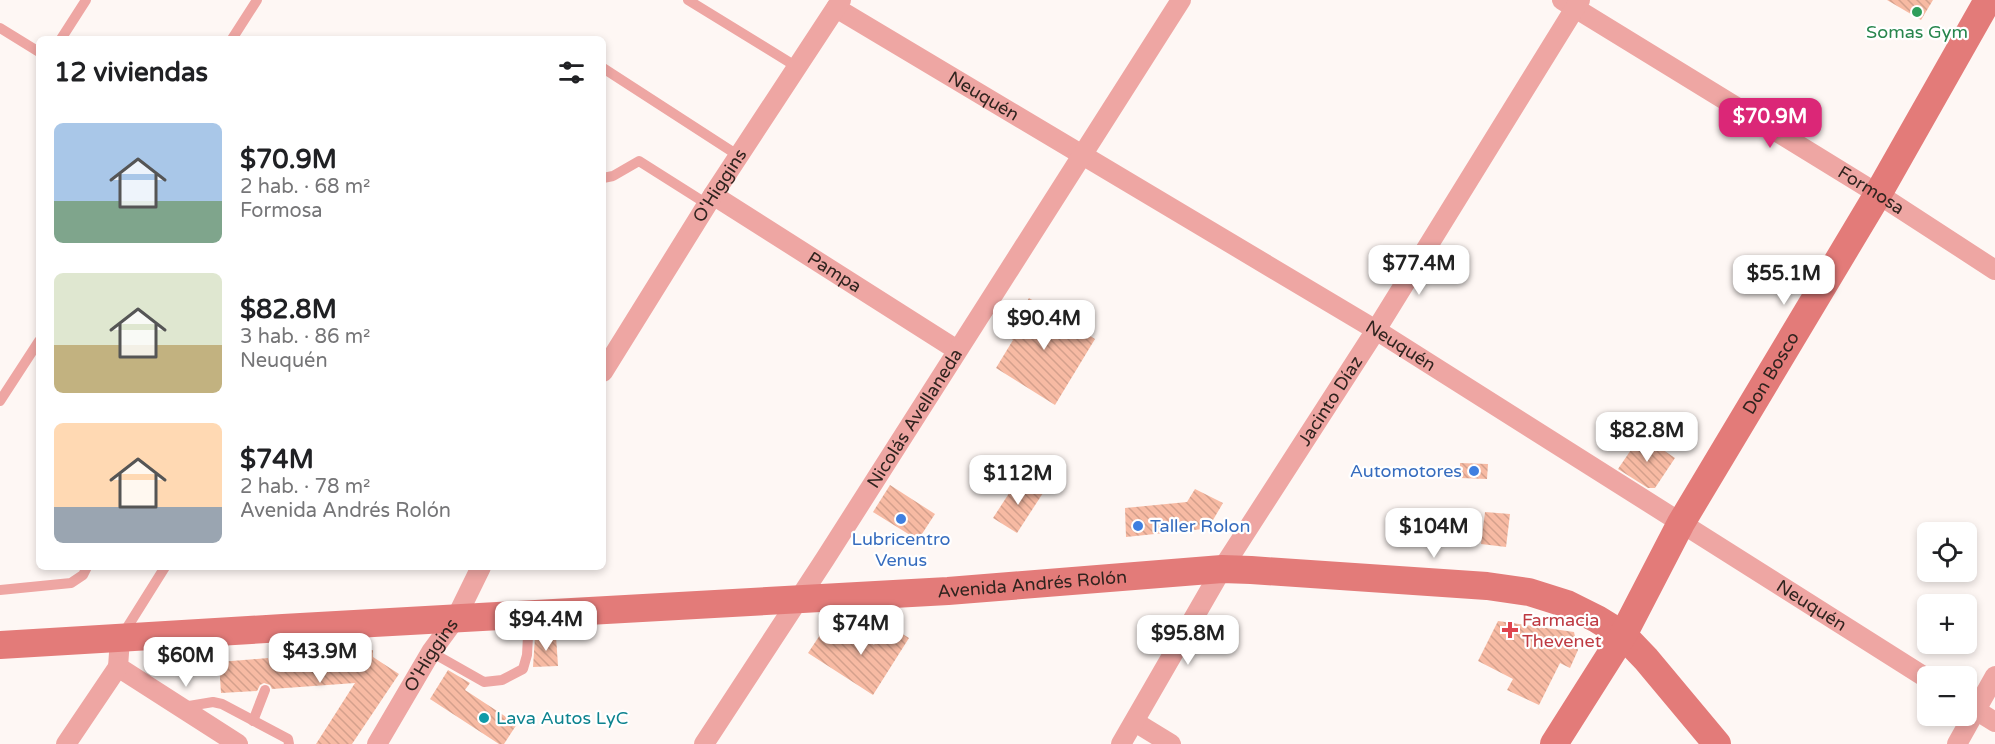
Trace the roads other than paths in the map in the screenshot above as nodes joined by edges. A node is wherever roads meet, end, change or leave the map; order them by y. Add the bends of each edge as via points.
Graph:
1 (86, 0) edge
2 (257, 0) edge
3 (688, 0) edge
4 (1181, 0) edge
5 (1988, 0) edge
6 (1573, 3) edge
7 (839, 4) edge
8 (0, 28) edge
9 (63, 36) edge
10 (234, 36) edge
11 (36, 50) edge
12 (797, 67) junction
13 (606, 70) edge
14 (1082, 154) junction
15 (739, 156) junction
16 (606, 177) edge
17 (1878, 194) junction
18 (710, 200) junction
19 (1995, 270) edge
20 (1376, 330) junction
21 (36, 346) edge
22 (957, 350) junction
23 (606, 367) edge
24 (0, 402) edge
25 (1681, 523) junction
26 (1222, 569) junction
27 (85, 570) edge
28 (163, 570) edge
29 (480, 570) edge
30 (0, 590) edge
31 (798, 600) junction
32 (530, 614) junction
33 (456, 618) junction
34 (283, 628) junction
35 (1623, 634) junction
36 (120, 639) junction
37 (0, 645) edge
38 (431, 652) junction
39 (275, 658) dead end
40 (118, 667) junction
41 (1917, 673) edge
42 (1995, 676) edge
43 (266, 690) dead end
44 (1977, 699) edge
45 (181, 707) junction
46 (1977, 711) edge
47 (253, 721) junction
48 (1135, 722) junction
49 (1995, 723) edge
50 (1964, 726) edge
51 (66, 744) edge
52 (238, 744) edge
53 (289, 744) edge
54 (377, 744) edge
55 (704, 744) edge
56 (1121, 744) edge
57 (1171, 744) edge
58 (1554, 744) edge
59 (1717, 744) edge
60 (1957, 744) edge

1 - 9 lane
2 - 10 lane
3 - 12 lane
4 - 14 street, Nicolás Avellaneda
5 - 17 main road, Don Bosco
6 - 17 street, Formosa
6 - 20 street, Jacinto Díaz
7 - 12 street, O'Higgins
7 - 14 street, Neuquén
8 - 11 lane
12 - 15 street, O'Higgins
13 - 15 lane
14 - 20 street, Neuquén
14 - 22 street, Nicolás Avellaneda
15 - 18 street, O'Higgins
16 - 18 lane via 639,161
17 - 19 street, Formosa
17 - 25 main road, Don Bosco
18 - 22 street, Pampa
18 - 23 street, O'Higgins
20 - 25 street, Neuquén
20 - 26 street, Jacinto Díaz
21 - 24 lane
22 - 31 street, Nicolás Avellaneda
25 - 35 main road, Don Bosco
25 - 41 street, Neuquén
26 - 31 main road, Avenida Andrés Rolón
26 - 35 main road, Avenida Andrés Rolón via 1529,592 1567,604
26 - 48 street, Jacinto Díaz
27 - 30 lane via 71,583
28 - 36 lane
29 - 33 street, O'Higgins
31 - 32 main road, Avenida Andrés Rolón
31 - 55 street, Nicolás Avellaneda
32 - 33 main road, Avenida Andrés Rolón
32 - 38 lane via 524,669 502,680 484,682
33 - 34 main road, Avenida Andrés Rolón
33 - 38 street, O'Higgins
34 - 36 main road, Avenida Andrés Rolón
34 - 39 lane
35 - 58 main road, Don Bosco
35 - 59 main road, Avenida Andrés Rolón
36 - 37 main road, Avenida Andrés Rolón
36 - 40 street
38 - 54 street, O'Higgins
40 - 45 street
40 - 51 street
42 - 44 street
43 - 47 lane
45 - 47 lane via 213,702
45 - 52 street
46 - 49 street
47 - 53 lane via 288,739
48 - 56 street, Jacinto Díaz
48 - 57 street
50 - 60 street

